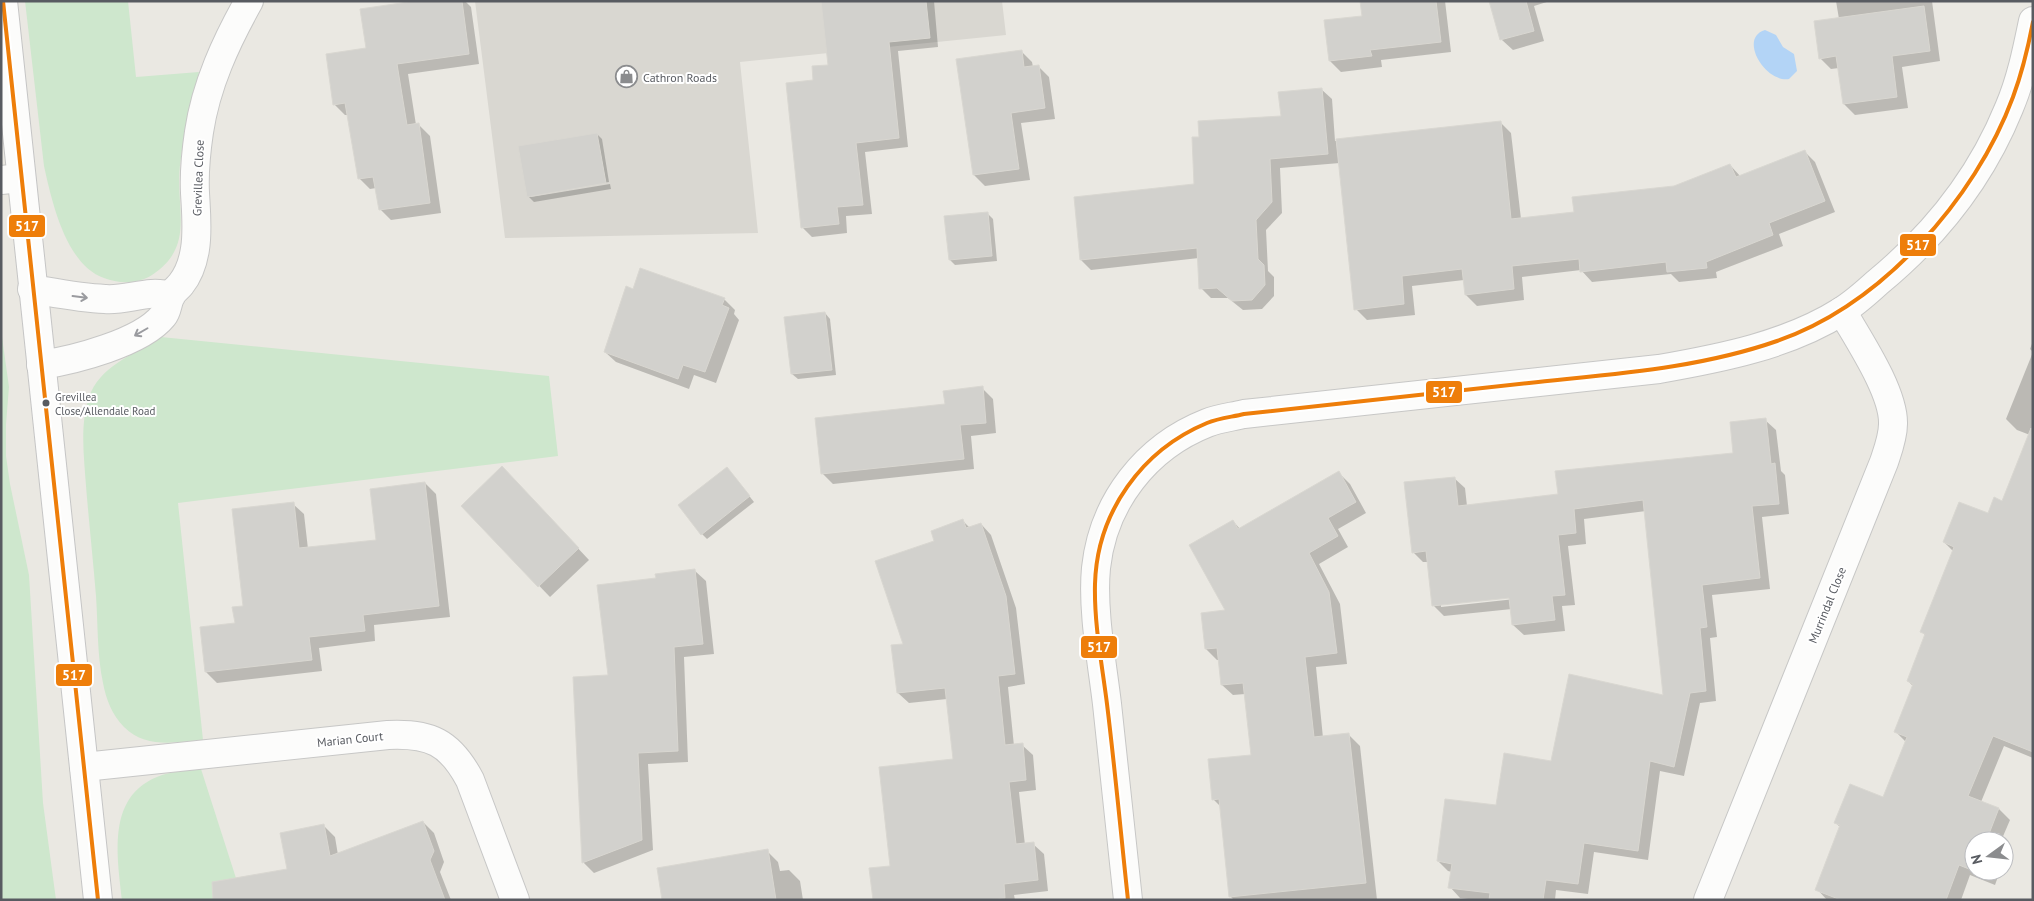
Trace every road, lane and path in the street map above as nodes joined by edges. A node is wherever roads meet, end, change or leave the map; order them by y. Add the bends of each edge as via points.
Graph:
1 (3, 1) edge
2 (249, 1) edge
3 (2033, 21) edge
4 (11, 179) edge
5 (32, 289) junction
6 (170, 296) junction
7 (1842, 311) junction
8 (41, 365) junction
9 (84, 767) junction
10 (98, 900) edge
11 (515, 900) edge
12 (1128, 900) edge
13 (1708, 900) edge

1 - 4 street
2 - 6 street, Grevillea Close via 230,36 212,81 199,129 196,248 191,268
3 - 7 street via 2010,108 1965,190 1932,232
4 - 5 street
5 -> 6 street via 107,300 153,293
5 - 8 street
6 -> 8 street, Grevillea Close via 163,316 135,336 86,355
7 - 12 street via 1757,349 1708,361 1244,414 1209,422 1179,436 1150,457 1126,485 1111,511 1100,539 1096,570 1100,642
7 - 13 street, Murrindal Close via 1889,403 1893,423 1890,441
8 - 9 street
9 - 10 street
9 - 11 street, Marian Court via 388,735 410,734 429,738 446,748 467,774

